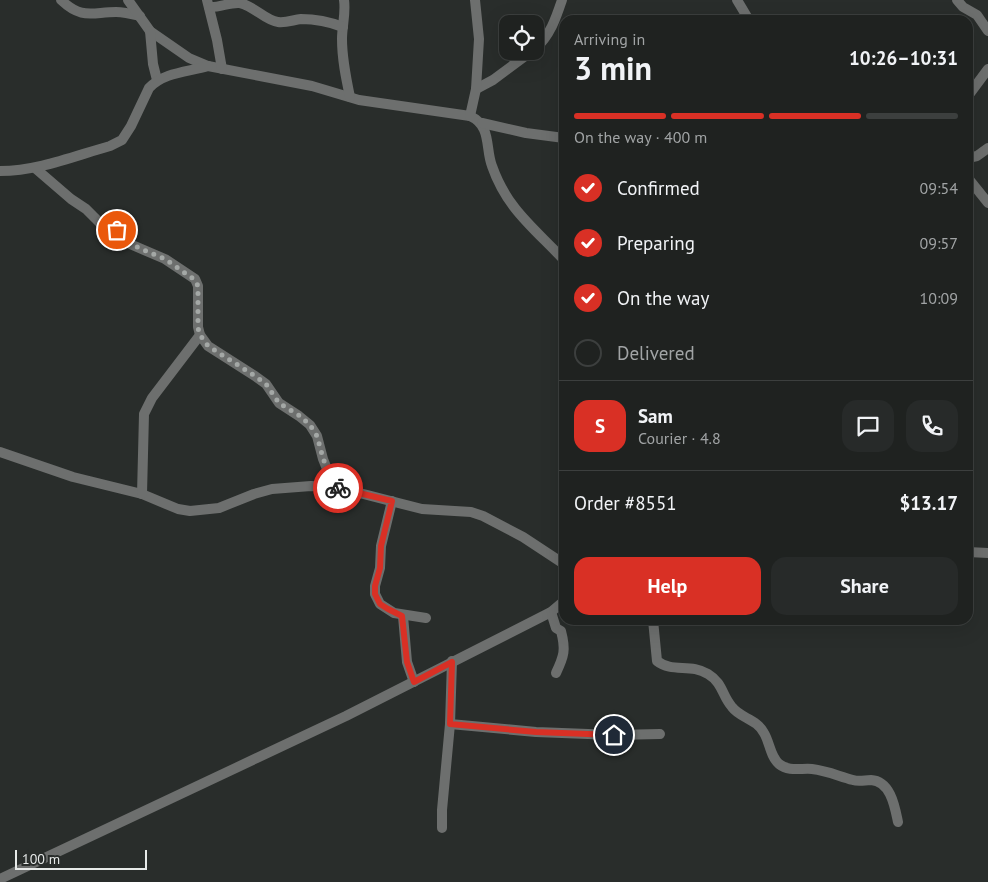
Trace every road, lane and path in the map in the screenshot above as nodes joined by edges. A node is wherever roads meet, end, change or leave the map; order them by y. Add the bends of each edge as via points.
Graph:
1 (61, 0) edge
2 (128, 0) edge
3 (344, 0) edge
4 (474, 0) edge
5 (562, 0) edge
6 (737, 0) edge
7 (957, 0) edge
8 (208, 4) edge
9 (746, 15) edge
10 (140, 16) junction
11 (343, 27) junction
12 (150, 31) junction
13 (988, 31) edge
14 (544, 39) edge
15 (520, 60) edge
16 (208, 66) junction
17 (222, 69) junction
18 (988, 69) edge
19 (157, 80) junction
20 (476, 89) junction
21 (973, 89) edge
22 (350, 97) junction
23 (470, 116) junction
24 (482, 123) junction
25 (559, 137) edge
26 (988, 148) edge
27 (973, 157) edge
28 (35, 168) junction
29 (0, 171) edge
30 (973, 184) edge
31 (988, 203) edge
32 (559, 255) edge
33 (200, 335) junction
34 (0, 452) edge
35 (322, 486) junction
36 (142, 494) junction
37 (392, 501) junction
38 (973, 552) edge
39 (988, 553) edge
40 (559, 561) edge
41 (559, 605) edge
42 (551, 612) junction
43 (402, 616) junction
44 (426, 618) dead end
45 (653, 625) edge
46 (452, 662) junction
47 (556, 673) dead end
48 (414, 682) junction
49 (450, 724) junction
50 (660, 734) dead end
51 (898, 822) dead end
52 (442, 828) dead end
53 (0, 879) edge

1 - 10 street via 82,14 118,12
2 - 10 street
3 - 11 street
4 - 20 street via 479,39
5 - 14 street
6 - 9 street
7 - 13 street via 977,16
8 - 11 street via 218,8 240,3 276,22 311,20
8 - 17 street
10 - 12 street
11 - 22 street via 345,75
12 - 16 street via 189,58
12 - 19 street
15 - 20 street
16 - 17 street
16 - 19 street
17 - 22 street via 312,86
18 - 21 street
19 - 28 street via 149,88 122,140
20 - 23 street
22 - 23 street via 384,105
23 - 24 street
24 - 25 street
24 - 32 street via 491,164 505,193 518,215
26 - 27 street
28 - 29 street
28 - 33 street via 100,223 117,230 130,244 165,259 195,280
30 - 31 street
33 - 35 street via 208,346 266,384 279,403 310,425 317,436 327,469
33 - 36 street via 152,398 144,414
34 - 36 street
35 - 36 street via 272,489 219,508 190,511
35 - 37 street
37 - 40 street via 422,509 471,512 523,537
37 - 43 street via 381,546 375,594 380,604
38 - 39 street
41 - 42 street
42 - 46 street
42 - 47 street via 564,644 564,655
43 - 44 street
43 - 48 street via 407,662
45 - 51 street via 657,662 672,668 694,668 708,674 720,684 732,708 764,732 774,758 780,764 794,770 822,770 855,781 878,782 892,797
46 - 48 street
46 - 49 street
48 - 53 street
49 - 50 street via 536,732
49 - 52 street

